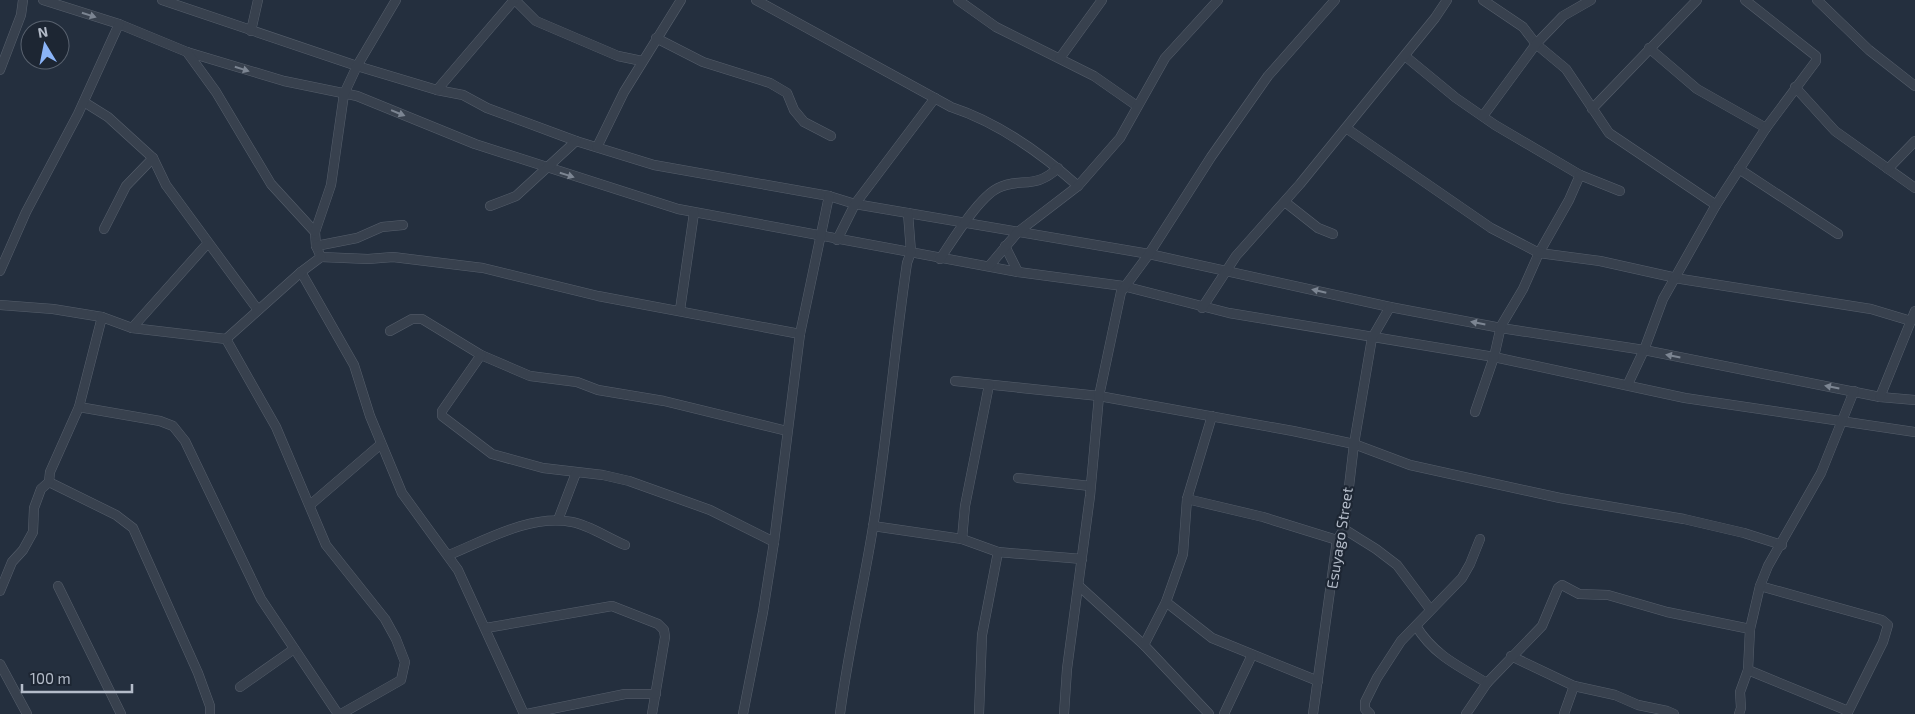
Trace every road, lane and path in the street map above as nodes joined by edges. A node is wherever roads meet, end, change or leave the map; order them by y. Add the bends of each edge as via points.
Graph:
1 (22, 0) edge
2 (43, 0) edge
3 (162, 0) edge
4 (258, 0) edge
5 (396, 0) edge
6 (515, 0) edge
7 (680, 0) edge
8 (756, 0) edge
9 (958, 0) edge
10 (1102, 0) edge
11 (1218, 0) edge
12 (1335, 0) edge
13 (1447, 0) edge
14 (1483, 0) edge
15 (1590, 0) edge
16 (1697, 0) edge
17 (1744, 0) edge
18 (1816, 0) edge
19 (119, 24) junction
20 (250, 31) junction
21 (656, 38) junction
22 (1536, 44) junction
23 (1650, 48) junction
24 (187, 52) junction
25 (1405, 56) junction
26 (1060, 58) junction
27 (642, 61) junction
28 (357, 66) junction
29 (0, 70) edge
30 (1915, 86) edge
31 (1795, 87) junction
32 (437, 90) junction
33 (344, 94) junction
34 (935, 98) junction
35 (84, 102) junction
36 (1137, 106) junction
37 (1592, 109) junction
38 (1483, 116) junction
39 (1346, 128) junction
40 (1766, 128) junction
41 (831, 136) dead end
42 (576, 141) junction
43 (1915, 141) edge
44 (597, 147) junction
45 (153, 158) junction
46 (547, 168) junction
47 (1058, 168) junction
48 (1739, 169) junction
49 (1888, 169) junction
50 (1580, 175) junction
51 (1078, 186) junction
52 (1915, 188) edge
53 (1620, 191) dead end
54 (829, 196) junction
55 (1718, 201) junction
56 (1285, 202) junction
57 (855, 204) junction
58 (490, 206) dead end
59 (694, 213) junction
60 (908, 213) junction
61 (964, 222) junction
62 (403, 225) dead end
63 (104, 229) dead end
64 (315, 232) junction
65 (1018, 232) junction
66 (1333, 234) dead end
67 (1838, 234) dead end
68 (822, 236) junction
69 (837, 240) junction
70 (207, 244) junction
71 (316, 246) junction
72 (1005, 246) junction
73 (911, 252) junction
74 (1539, 253) junction
75 (1150, 254) junction
76 (322, 257) junction
77 (940, 258) junction
78 (990, 265) junction
79 (1226, 270) junction
80 (0, 271) edge
81 (301, 272) junction
82 (1018, 272) junction
83 (1673, 278) junction
84 (1124, 286) junction
85 (0, 305) edge
86 (1390, 307) junction
87 (1202, 308) junction
88 (258, 310) junction
89 (680, 310) junction
90 (1915, 310) edge
91 (102, 317) junction
92 (1911, 321) junction
93 (132, 328) junction
94 (1502, 328) junction
95 (390, 331) dead end
96 (800, 334) junction
97 (1372, 338) junction
98 (226, 339) junction
99 (1644, 350) junction
100 (481, 355) junction
101 (1494, 357) junction
102 (955, 381) dead end
103 (1628, 384) junction
104 (989, 385) junction
105 (1854, 391) junction
106 (1099, 396) junction
107 (1880, 397) junction
108 (1915, 400) edge
109 (80, 406) junction
110 (1475, 412) dead end
111 (1212, 416) junction
112 (1842, 421) junction
113 (787, 431) junction
114 (1915, 432) edge
115 (381, 444) junction
116 (1354, 444) junction
117 (576, 474) junction
118 (1018, 478) dead end
119 (49, 482) junction
120 (1090, 486) junction
121 (1187, 499) junction
122 (310, 505) junction
123 (558, 520) junction
124 (873, 526) junction
125 (1344, 529) junction
126 (962, 539) junction
127 (1480, 539) dead end
128 (1337, 540) junction
129 (774, 542) junction
130 (625, 545) dead end
131 (1782, 545) junction
132 (998, 552) junction
133 (449, 555) junction
134 (1082, 559) junction
135 (58, 586) dead end
136 (1079, 586) junction
137 (1760, 586) junction
138 (0, 590) edge
139 (1166, 602) junction
140 (1430, 609) junction
141 (1416, 626) junction
142 (486, 628) junction
143 (1750, 629) junction
144 (1144, 645) junction
145 (294, 649) junction
146 (1252, 654) junction
147 (1510, 656) junction
148 (0, 664) edge
149 (1748, 670) junction
150 (1318, 681) junction
151 (1487, 683) junction
152 (1574, 686) junction
153 (240, 687) dead end
154 (656, 694) junction
155 (1669, 713) edge
156 (1848, 713) edge
157 (27, 714) edge
158 (121, 714) edge
159 (210, 714) edge
160 (340, 714) edge
161 (526, 714) edge
162 (652, 714) edge
163 (742, 714) edge
164 (840, 714) edge
165 (979, 714) edge
166 (1064, 714) edge
167 (1209, 714) edge
168 (1224, 714) edge
169 (1313, 714) edge
170 (1370, 714) edge
171 (1466, 714) edge
172 (1564, 714) edge
173 (1739, 714) edge

1 - 29 street via 21,15
2 -> 19 street
3 - 20 street
4 - 20 street
5 - 28 street
6 - 27 street via 536,21 618,56
6 - 32 street
7 - 21 street
8 - 34 street
9 - 26 street via 996,27
10 - 26 street
11 - 36 street via 1165,58
12 - 75 street via 1268,76 1206,165
13 - 25 street
14 - 22 street via 1522,27
15 - 22 street via 1563,16
16 - 23 street
17 - 31 street via 1816,56 1814,67
18 - 30 street via 1869,50
19 - 24 street
19 - 35 street
20 - 28 street
21 - 27 street
21 - 41 street via 703,62 770,83 787,93 794,110 804,122
22 - 37 street via 1566,70
22 - 38 street
23 - 37 street
23 - 40 street via 1697,89
24 -> 33 street via 284,82
24 - 64 street via 216,92 271,184
25 - 38 street
25 - 39 street
26 - 36 street via 1094,76
27 - 44 street
28 - 32 street
28 - 33 street
31 - 40 street
31 - 49 street via 1835,131
32 - 42 street via 463,95 487,108
33 -> 46 street via 366,99 475,144
33 - 64 street via 331,185
34 - 47 street via 1017,140
34 - 57 street
35 - 45 street via 108,117
35 - 80 street via 26,212
36 - 51 street via 1128,128
37 - 55 street via 1618,142 1707,200
38 - 50 street
39 - 56 street
39 - 74 street via 1491,228
40 - 48 street
42 - 44 street
42 - 46 street
43 - 49 street
44 - 54 street via 668,168
45 - 63 street via 126,186
45 - 70 street via 166,185
46 - 58 street via 516,196
46 -> 59 street
47 - 51 street
47 - 61 street via 1049,177 1037,181 996,188
48 - 55 street
48 - 67 street
49 - 52 street
50 - 53 street
50 - 74 street
51 - 65 street
54 - 57 street
54 - 68 street
55 - 83 street
56 - 66 street via 1318,228
56 - 79 street
57 - 60 street
57 - 69 street
59 - 68 street
59 - 89 street
60 - 61 street
60 - 73 street
61 - 65 street
61 - 77 street
62 - 71 street via 382,227 357,238
64 - 71 street
65 - 72 street
65 - 75 street
68 - 69 street
68 - 96 street
69 - 73 street
70 - 88 street
70 - 93 street
71 - 76 street
72 - 78 street
72 - 82 street
73 - 77 street
73 - 124 street via 896,336
74 - 83 street via 1608,262
74 - 94 street
75 - 79 street
75 - 84 street
76 - 81 street
76 - 89 street via 368,260 393,257 483,268 598,296
77 - 78 street
78 - 82 street
86 -> 79 street
79 - 87 street
81 - 88 street
81 - 115 street via 354,365
82 - 84 street
83 - 92 street via 1871,310
83 - 99 street
84 - 87 street
84 - 106 street via 1110,334
85 - 91 street
94 -> 86 street
86 - 97 street, Esuyago Street
87 - 97 street
88 - 98 street
89 - 96 street
90 - 92 street
91 - 93 street
91 - 109 street
92 - 107 street
93 - 98 street
94 - 99 street
94 - 101 street
95 - 100 street via 412,319 422,319
96 - 113 street
97 - 101 street
97 - 116 street, Esuyago Street
98 - 122 street via 276,427
99 - 103 street
105 -> 99 street
100 - 113 street via 530,376 578,382 598,390 664,401
100 - 117 street via 442,411 442,416 492,454
101 - 103 street
101 - 110 street
102 - 104 street
103 - 112 street via 1685,398
104 - 106 street
104 - 126 street
105 - 107 street
105 - 112 street
106 - 111 street
106 - 120 street
107 - 108 street
109 - 119 street via 50,472
109 - 145 street via 160,420 173,426 185,441 261,599
111 - 116 street
111 - 121 street
112 - 114 street
112 - 131 street via 1821,473
113 - 129 street
115 - 122 street
115 - 133 street via 407,502
116 - 125 street, Esuyago Street
116 - 131 street via 1410,465 1560,498 1684,519
117 - 123 street
117 - 129 street via 603,475 629,481 710,510
118 - 120 street
119 - 138 street via 39,494 34,508 33,532 12,562
119 - 159 street via 116,515 133,528 198,673
120 - 134 street
121 - 128 street via 1263,517
121 - 139 street via 1183,554
122 - 160 street via 326,545 384,619 405,662 400,680
123 - 130 street via 574,522
123 - 133 street via 519,526
124 - 126 street
124 - 164 street
125 - 128 street, Esuyago Street
125 - 140 street via 1397,565
126 - 132 street
127 - 140 street via 1462,578
128 - 150 street, Esuyago Street
129 - 163 street
131 - 137 street
132 - 134 street
132 - 165 street via 982,635
133 - 142 street
134 - 136 street
135 - 158 street
136 - 144 street
136 - 166 street
137 - 143 street
137 - 156 street via 1882,620 1888,625
139 - 144 street
139 - 146 street via 1212,638
140 - 141 street
141 - 151 street via 1439,654
141 - 170 street via 1377,678 1365,702 1365,709
142 - 154 street via 616,607 658,624 664,630
142 - 161 street
143 - 147 street via 1667,612 1608,595 1579,594 1562,585 1542,626
143 - 149 street
144 - 167 street
145 - 153 street
145 - 160 street
146 - 150 street
146 - 168 street
147 - 151 street
147 - 152 street
148 - 157 street
149 - 156 street
149 - 173 street via 1742,686
150 - 169 street, Esuyago Street
151 - 171 street
152 - 155 street via 1615,695
152 - 172 street
154 - 161 street via 625,694
154 - 162 street

